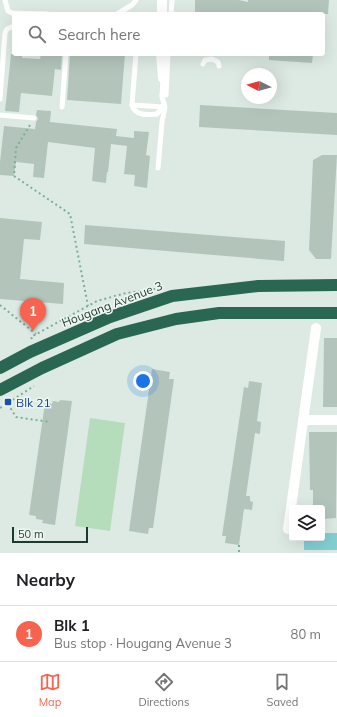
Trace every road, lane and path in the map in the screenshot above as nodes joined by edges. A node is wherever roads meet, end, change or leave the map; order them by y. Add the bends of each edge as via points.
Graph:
1 (5, 0) edge
2 (136, 0) edge
3 (162, 0) edge
4 (172, 0) edge
5 (120, 12) edge
6 (162, 12) edge
7 (171, 12) edge
8 (12, 13) edge
9 (12, 27) edge
10 (66, 56) edge
11 (136, 56) edge
12 (160, 56) edge
13 (168, 56) edge
14 (203, 64) dead end
15 (219, 66) dead end
16 (162, 78) joint
17 (162, 95) junction
18 (0, 99) edge
19 (132, 105) junction
20 (62, 107) dead end
21 (163, 107) junction
22 (0, 115) edge
23 (34, 118) joint
24 (158, 168) dead end
25 (337, 285) edge
26 (97, 301) dead end
27 (0, 305) edge
28 (88, 306) junction
29 (337, 313) edge
30 (316, 328) dead end
31 (36, 334) junction
32 (37, 349) junction
33 (0, 368) edge
34 (39, 382) dead end
35 (0, 390) edge
36 (8, 404) junction
37 (0, 408) edge
38 (303, 420) junction
39 (337, 420) edge
40 (50, 422) dead end
41 (288, 529) dead end
42 (239, 546) dead end
43 (239, 553) edge

1 - 8 lane via 8,11
2 - 5 lane
3 - 6 street
4 - 7 lane
9 - 18 lane via 5,33
10 - 20 lane
11 - 19 lane
12 - 16 street
13 - 17 lane via 166,95
14 - 15 lane via 204,60 212,59 218,62
16 - 17 lane
17 - 21 lane
19 - 21 lane
19 - 21 lane via 134,112 147,114 157,114
21 - 24 lane
22 - 23 lane
23 - 28 path via 16,148 14,176 70,214
25 - 32 highway, Hougang Avenue 3 via 258,286 172,296 110,317
26 - 28 path
27 - 31 path
28 - 31 path
29 - 35 highway via 219,314 176,319 117,334
30 - 38 street
31 - 32 path via 31,337
32 - 33 highway, Hougang Avenue 3
34 - 36 path
36 - 37 path
36 - 40 path via 16,417
38 - 39 street
38 - 41 street
42 - 43 path

